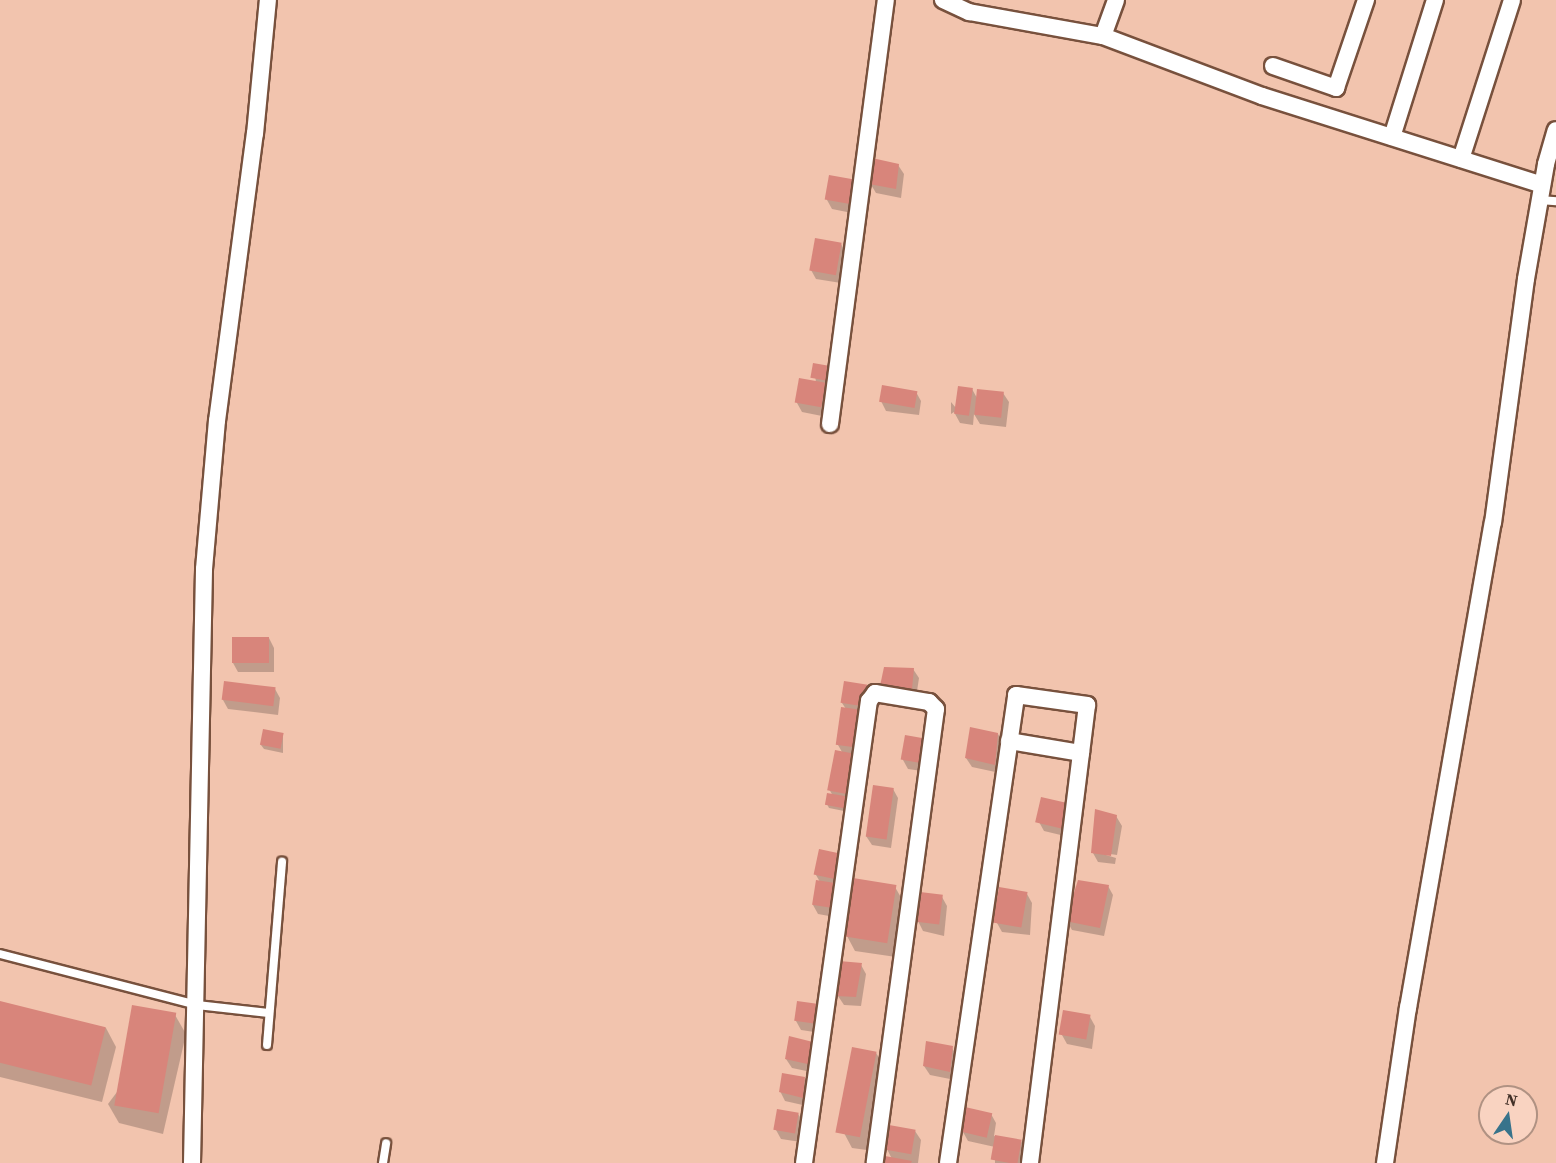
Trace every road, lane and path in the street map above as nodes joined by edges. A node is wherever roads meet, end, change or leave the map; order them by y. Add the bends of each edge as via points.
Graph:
1 (268, 0) edge
2 (886, 0) edge
3 (943, 0) edge
4 (1116, 0) edge
5 (1366, 0) edge
6 (1435, 0) edge
7 (1512, 0) edge
8 (1103, 36) junction
9 (1273, 66) dead end
10 (1556, 130) edge
11 (1392, 137) junction
12 (1461, 159) junction
13 (1546, 195) edge
14 (830, 424) dead end
15 (1009, 741) junction
16 (1081, 753) junction
17 (282, 862) dead end
18 (0, 954) edge
19 (197, 1005) junction
20 (269, 1013) junction
21 (267, 1045) dead end
22 (386, 1143) dead end
23 (192, 1163) edge
24 (384, 1163) edge
25 (804, 1163) edge
26 (875, 1163) edge
27 (948, 1163) edge
28 (1029, 1163) edge
29 (1385, 1163) edge

1 - 19 street via 255,134 217,421 204,568
2 - 14 street
3 - 8 street via 969,12
4 - 8 street
5 - 9 street via 1336,88
6 - 11 street
7 - 12 street
8 - 11 street via 1262,96
10 - 13 street
11 - 12 street
12 - 13 street
13 - 29 street
15 - 16 street
15 - 16 street via 1016,695 1087,705
15 - 27 street
16 - 28 street
17 - 20 lane
18 - 19 lane
19 - 20 lane
19 - 23 street
20 - 21 lane
22 - 24 lane
25 - 26 street via 868,701 875,693 929,702 936,709

